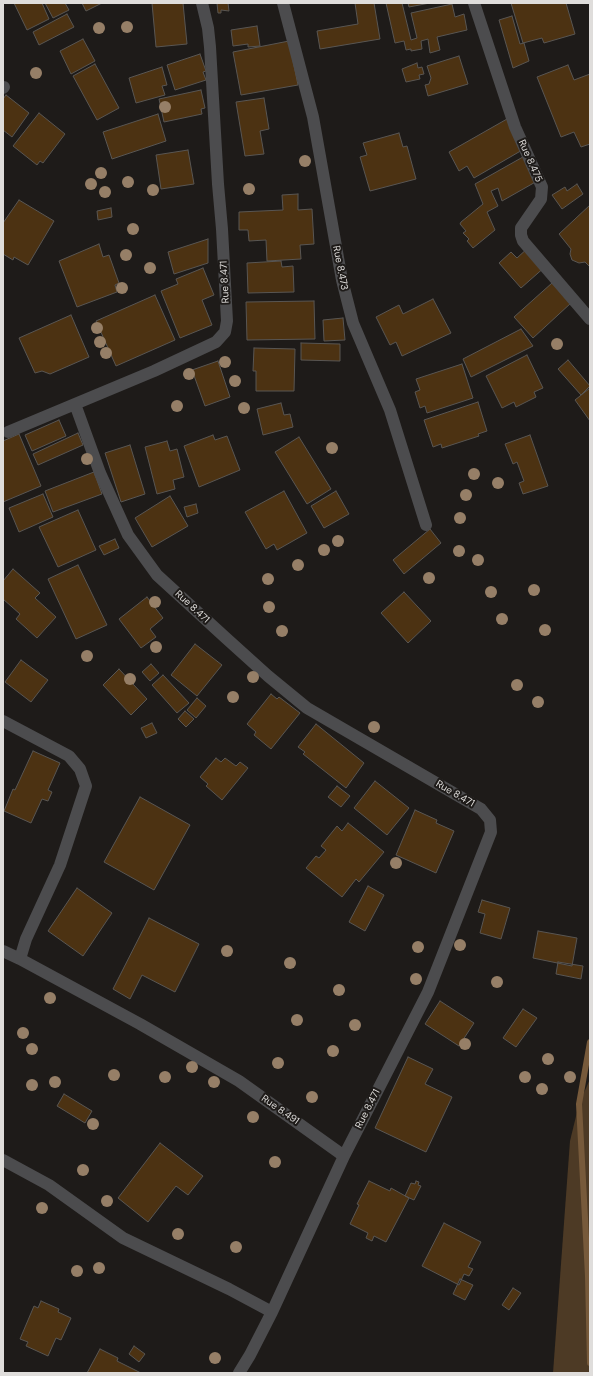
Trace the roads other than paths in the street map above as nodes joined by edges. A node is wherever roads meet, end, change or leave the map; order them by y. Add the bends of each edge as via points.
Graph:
1 (202, 3) edge
2 (283, 3) edge
3 (474, 3) edge
4 (590, 319) edge
5 (75, 404) junction
6 (8, 432) dead end
7 (426, 525) dead end
8 (3, 722) edge
9 (3, 951) edge
10 (20, 959) junction
11 (344, 1156) junction
12 (3, 1160) edge
13 (272, 1312) junction
14 (239, 1373) edge

1 - 5 street, Rue 8.471 via 210,47 227,321 225,332 216,342
2 - 7 street, Rue 8.473 via 313,117 342,280 353,323 390,410
3 - 4 street, Rue 8.475 via 515,127 542,187 542,199 521,228 523,241
5 - 6 street
5 - 11 street, Rue 8.471 via 100,473 128,535 158,575 268,676 307,708 481,809 490,820 491,832 428,992
8 - 10 street via 69,756 80,769 86,786 60,865 26,939
9 - 10 street, Rue 8.491
10 - 11 street, Rue 8.491 via 239,1080
11 - 13 street
12 - 13 street via 49,1185 123,1238
13 - 14 street

